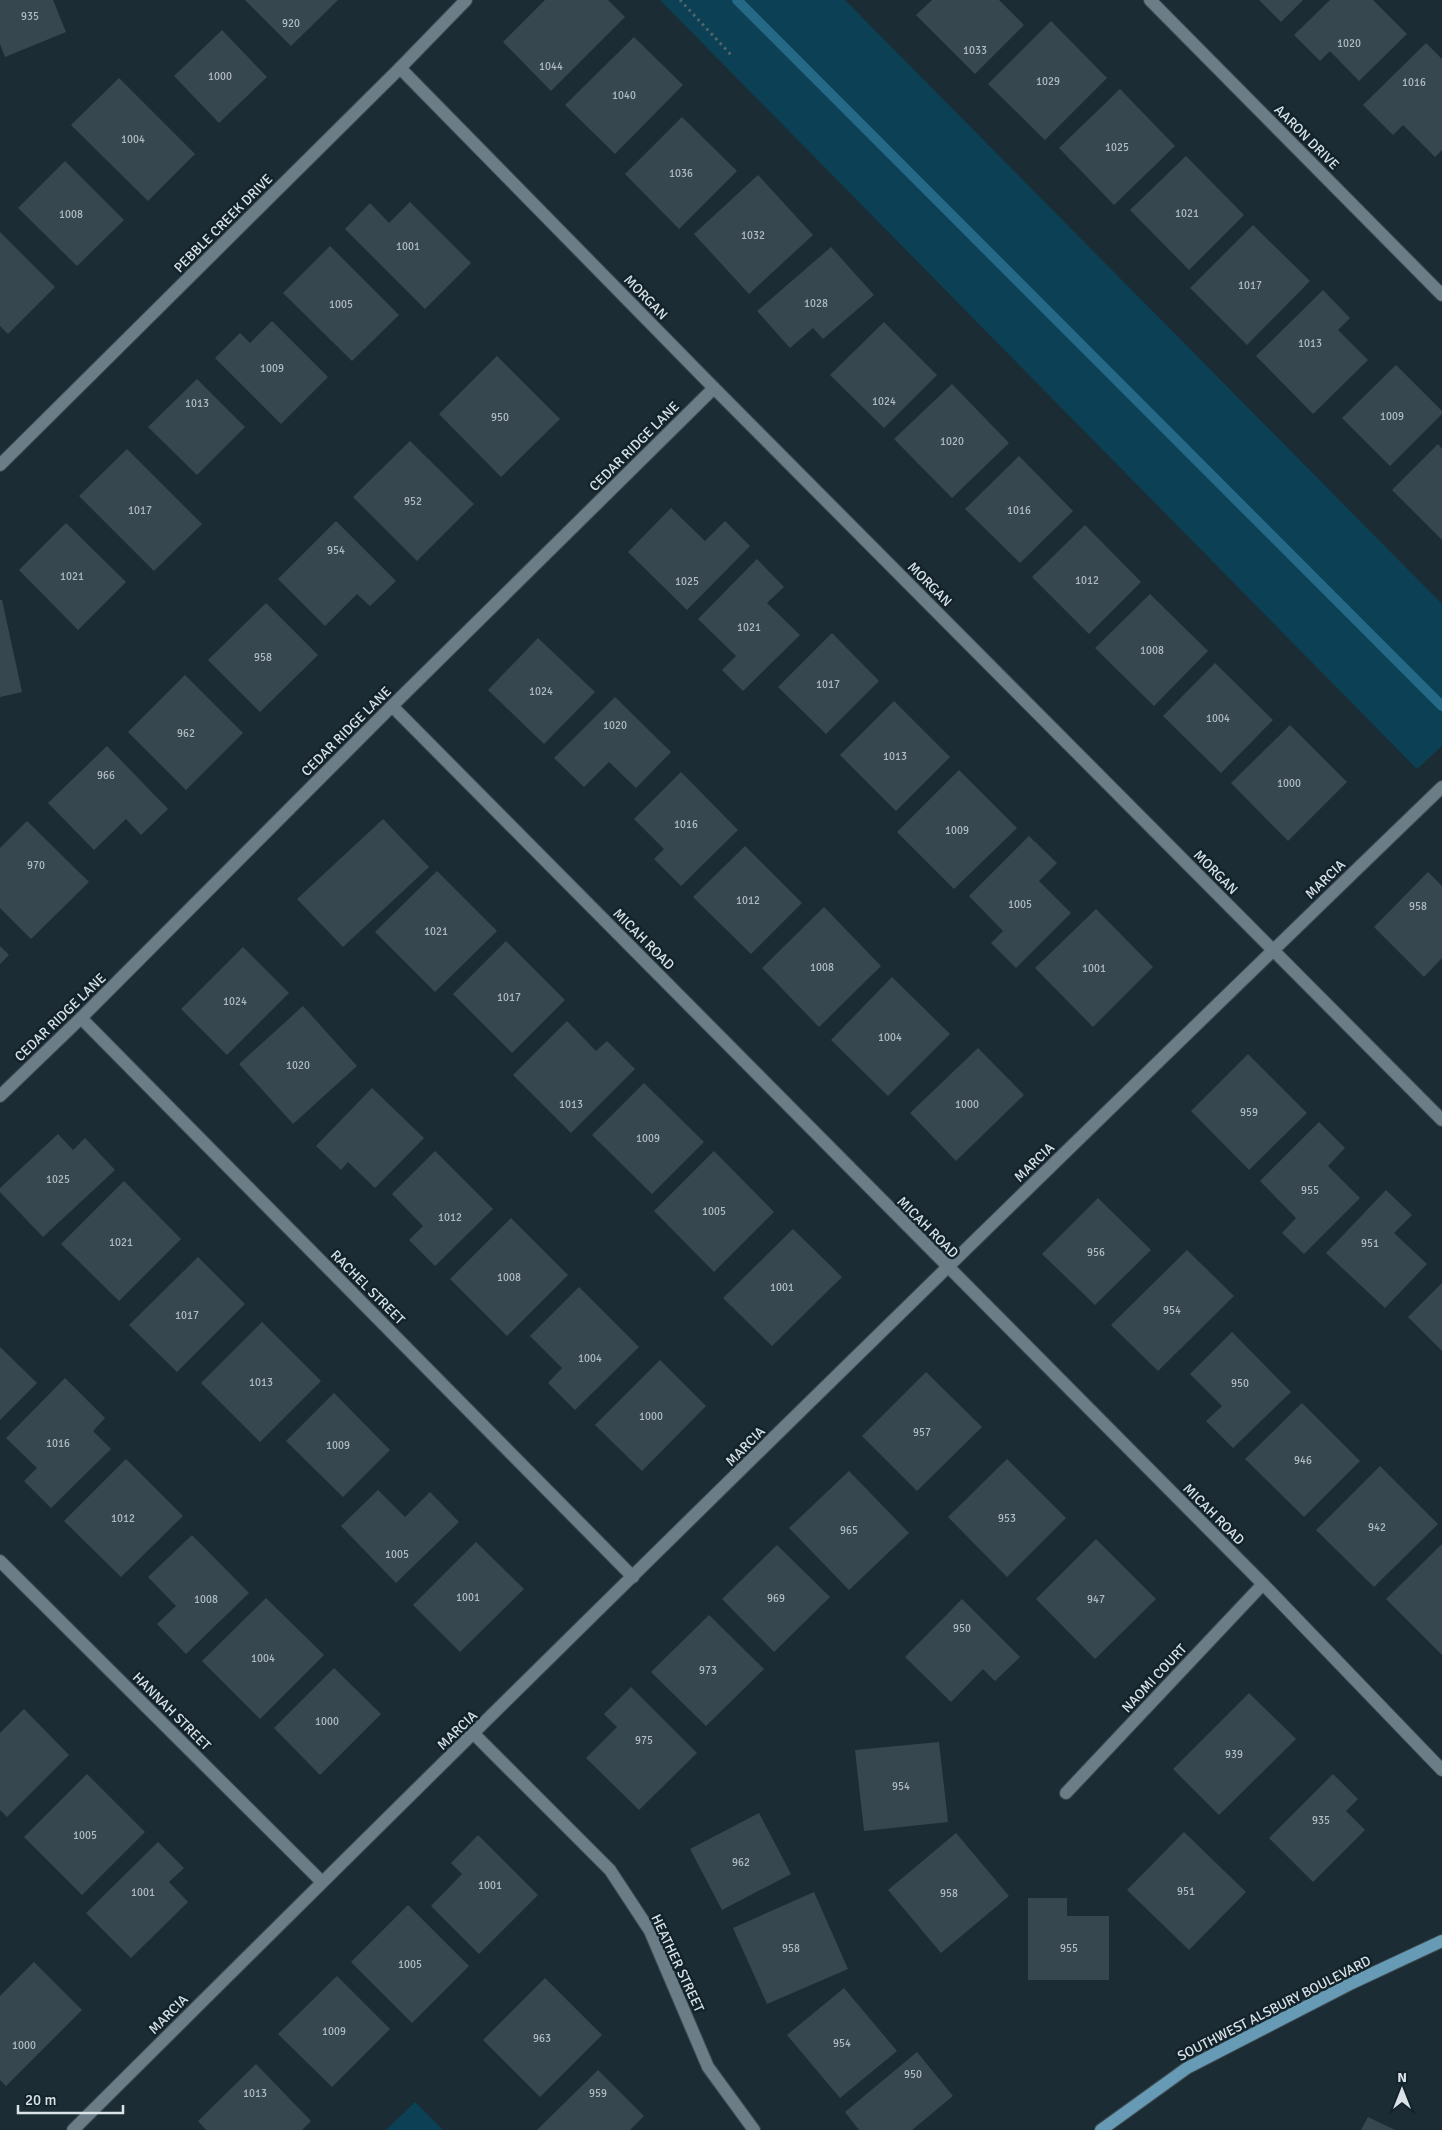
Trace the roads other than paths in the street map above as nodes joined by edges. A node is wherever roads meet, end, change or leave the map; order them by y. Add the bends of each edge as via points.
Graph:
1 (466, 0) edge
2 (1150, 0) edge
3 (400, 68) junction
4 (1442, 294) edge
5 (714, 388) junction
6 (0, 465) edge
7 (392, 706) junction
8 (1442, 787) edge
9 (1272, 950) junction
10 (81, 1018) junction
11 (0, 1096) edge
12 (1442, 1120) edge
13 (948, 1268) junction
14 (0, 1561) edge
15 (633, 1577) junction
16 (1263, 1584) junction
17 (474, 1734) junction
18 (1442, 1770) edge
19 (1066, 1793) dead end
20 (322, 1882) junction
21 (1442, 1941) edge
22 (74, 2130) edge
23 (754, 2130) edge
24 (1101, 2130) edge

1 - 3 street, PEBBLE CREEK DRIVE
2 - 4 street, AARON DRIVE
3 - 5 street, MORGAN
3 - 6 street, PEBBLE CREEK DRIVE
5 - 7 street, CEDAR RIDGE LANE
5 - 9 street, MORGAN
7 - 10 street, CEDAR RIDGE LANE
7 - 13 street, MICAH ROAD
8 - 9 street, MARCIA
9 - 12 street, MORGAN
9 - 13 street, MARCIA
10 - 11 street, CEDAR RIDGE LANE
10 - 15 street, RACHEL STREET
13 - 15 street, MARCIA
13 - 16 street, MICAH ROAD
14 - 20 street, HANNAH STREET
15 - 17 street, MARCIA
16 - 18 street, MICAH ROAD
16 - 19 street, NAOMI COURT
17 - 20 street, MARCIA
17 - 23 street, HEATHER STREET via 610,1870 650,1931 708,2067
20 - 22 street, MARCIA
21 - 24 main road, SOUTHWEST ALSBURY BOULEVARD via 1352,1983 1187,2068

